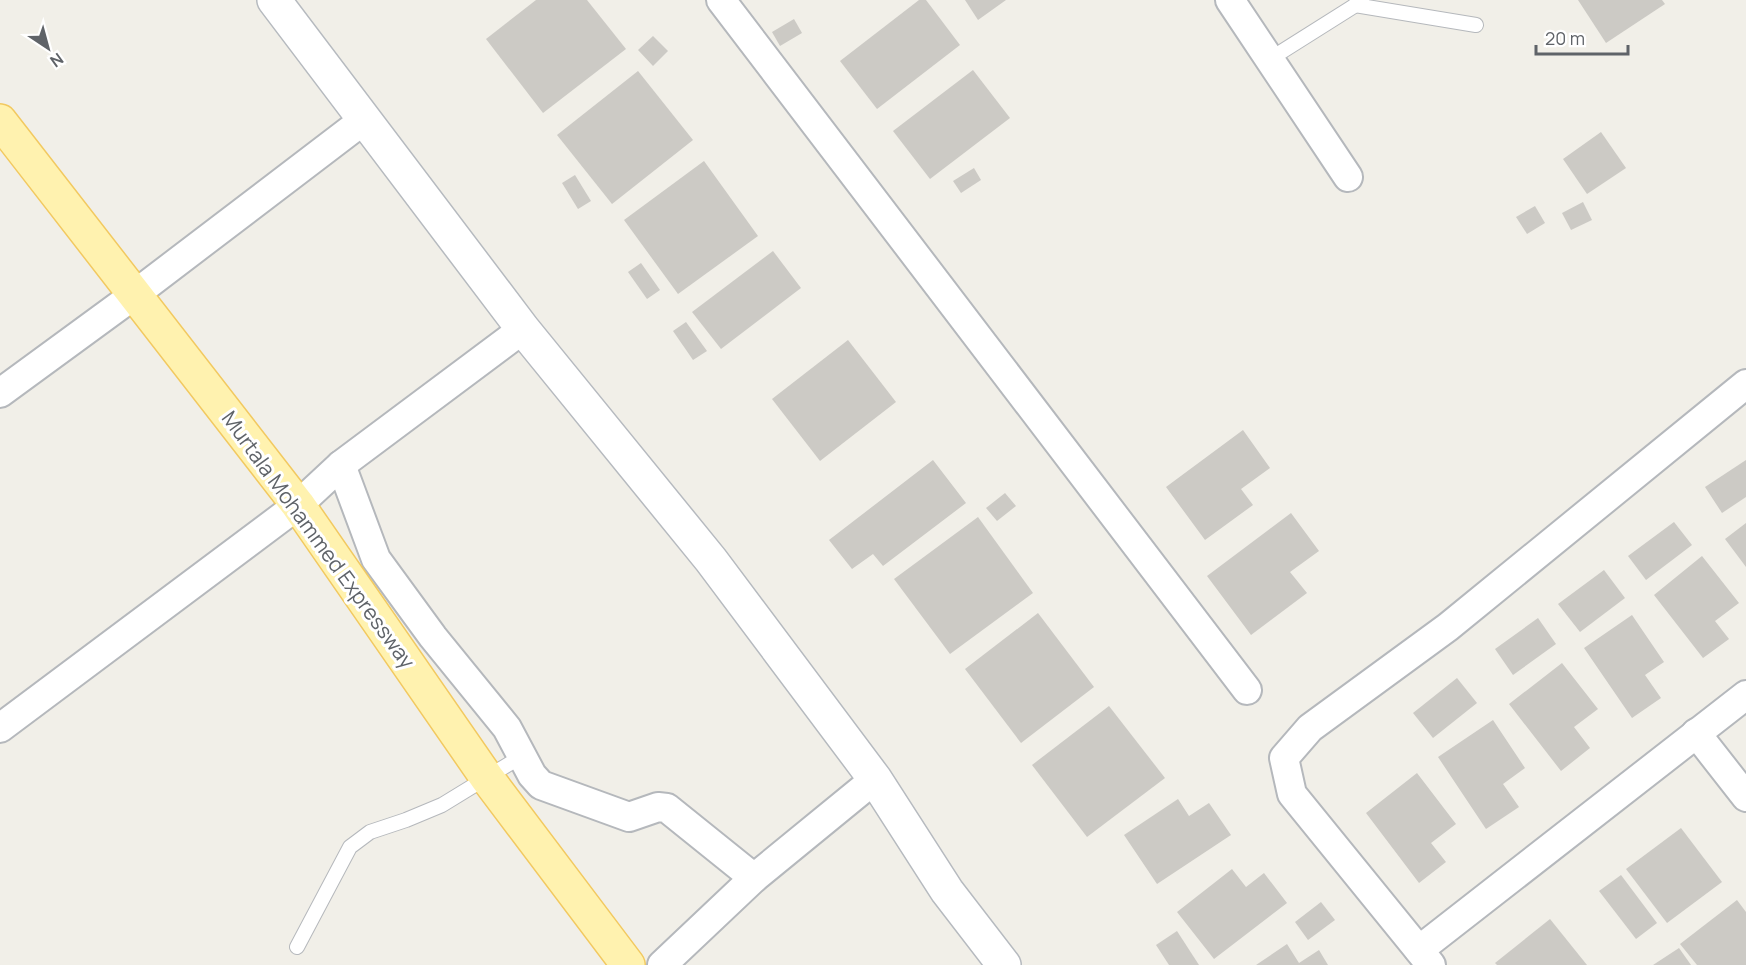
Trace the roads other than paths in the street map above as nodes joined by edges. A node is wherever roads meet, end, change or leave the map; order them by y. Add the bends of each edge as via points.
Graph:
1 (274, 0) edge
2 (721, 0) edge
3 (1230, 0) edge
4 (1360, 3) edge
5 (1476, 25) dead end
6 (1270, 59) junction
7 (365, 119) junction
8 (0, 121) edge
9 (1348, 177) dead end
10 (134, 295) junction
11 (523, 329) junction
12 (1746, 384) edge
13 (0, 393) edge
14 (341, 465) junction
15 (298, 505) junction
16 (1247, 690) dead end
17 (1746, 695) edge
18 (0, 728) edge
19 (1696, 733) junction
20 (522, 756) junction
21 (488, 778) junction
22 (875, 779) junction
23 (1746, 797) edge
24 (754, 878) junction
25 (297, 947) dead end
26 (1425, 957) edge
27 (628, 965) edge
28 (662, 965) edge
29 (1004, 965) edge

1 - 7 main road
2 - 16 street
3 - 6 street
4 - 5 lane
4 - 6 lane
6 - 9 street
7 - 10 street
7 - 11 main road
8 - 10 main road, Murtala Mohammed Expressway
10 - 13 street
10 - 15 main road, Murtala Mohammed Expressway
11 - 14 street
11 - 22 main road via 711,560
12 - 26 street via 1448,627 1310,728 1284,758 1292,794
14 - 15 street
14 - 20 street via 376,559 507,728
15 - 18 street
15 - 21 main road, Murtala Mohammed Expressway
17 - 19 street
19 - 23 street
19 - 26 street
20 - 21 lane
20 - 24 street via 541,785 629,817 658,807 667,808
21 - 25 lane via 442,805 370,832 350,847
21 - 27 main road, Murtala Mohammed Expressway
22 - 24 street
22 - 29 main road via 947,891
24 - 28 street

